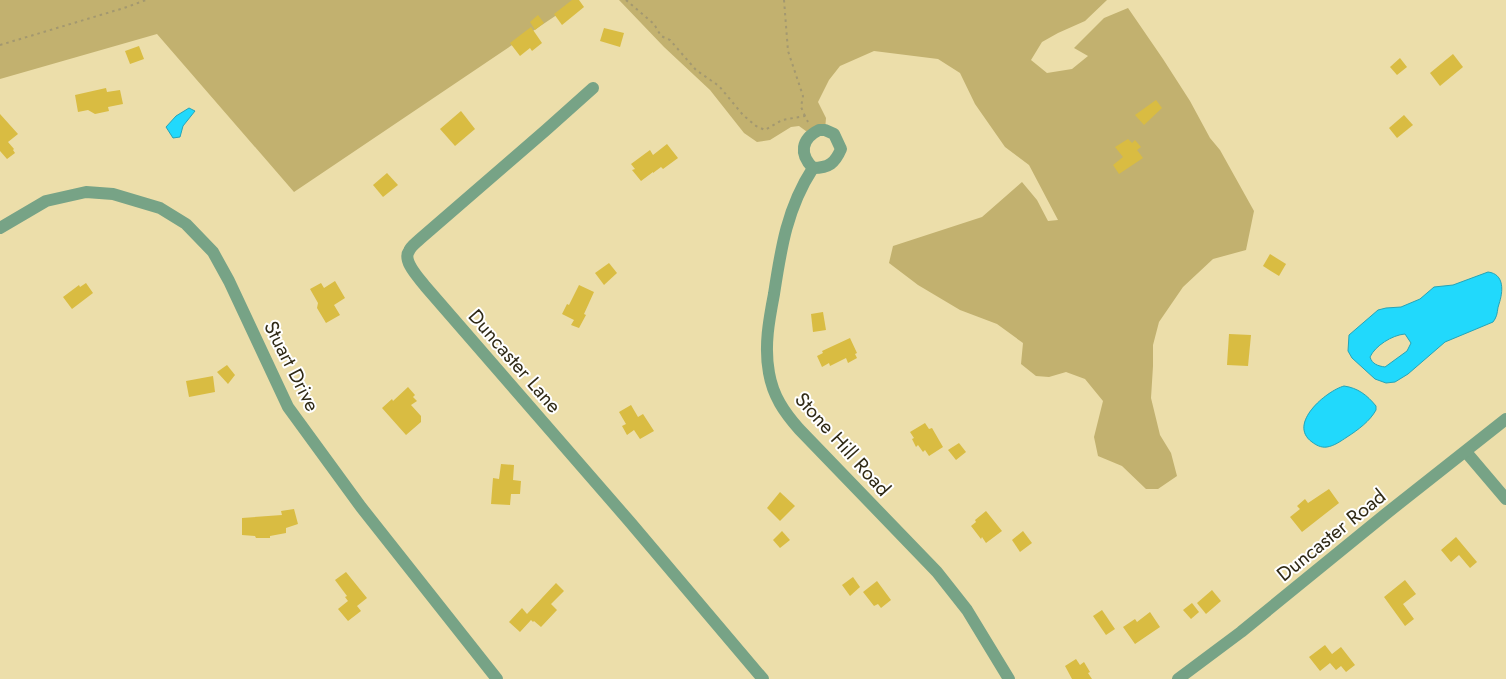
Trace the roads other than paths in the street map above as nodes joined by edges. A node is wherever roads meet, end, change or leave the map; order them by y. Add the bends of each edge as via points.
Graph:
1 (593, 88) dead end
2 (813, 168) junction
3 (0, 228) edge
4 (1506, 419) edge
5 (1466, 452) junction
6 (1506, 499) edge
7 (497, 679) edge
8 (763, 679) edge
9 (1010, 679) edge
10 (1178, 679) edge

1 - 8 street, Duncaster Lane via 420,239 406,257 425,286
2 - 2 street via 831,165 841,149 834,134 825,130 815,132 804,142 807,161
2 - 9 street, Stone Hill Road via 787,223 769,321 765,349 776,398 799,429 937,572 966,610
3 - 7 street, Stuart Drive via 46,201 86,192 114,194 160,208 186,224 213,252 230,281 288,407 361,507
4 - 5 street, Duncaster Road
5 - 6 street
5 - 10 street, Duncaster Road

